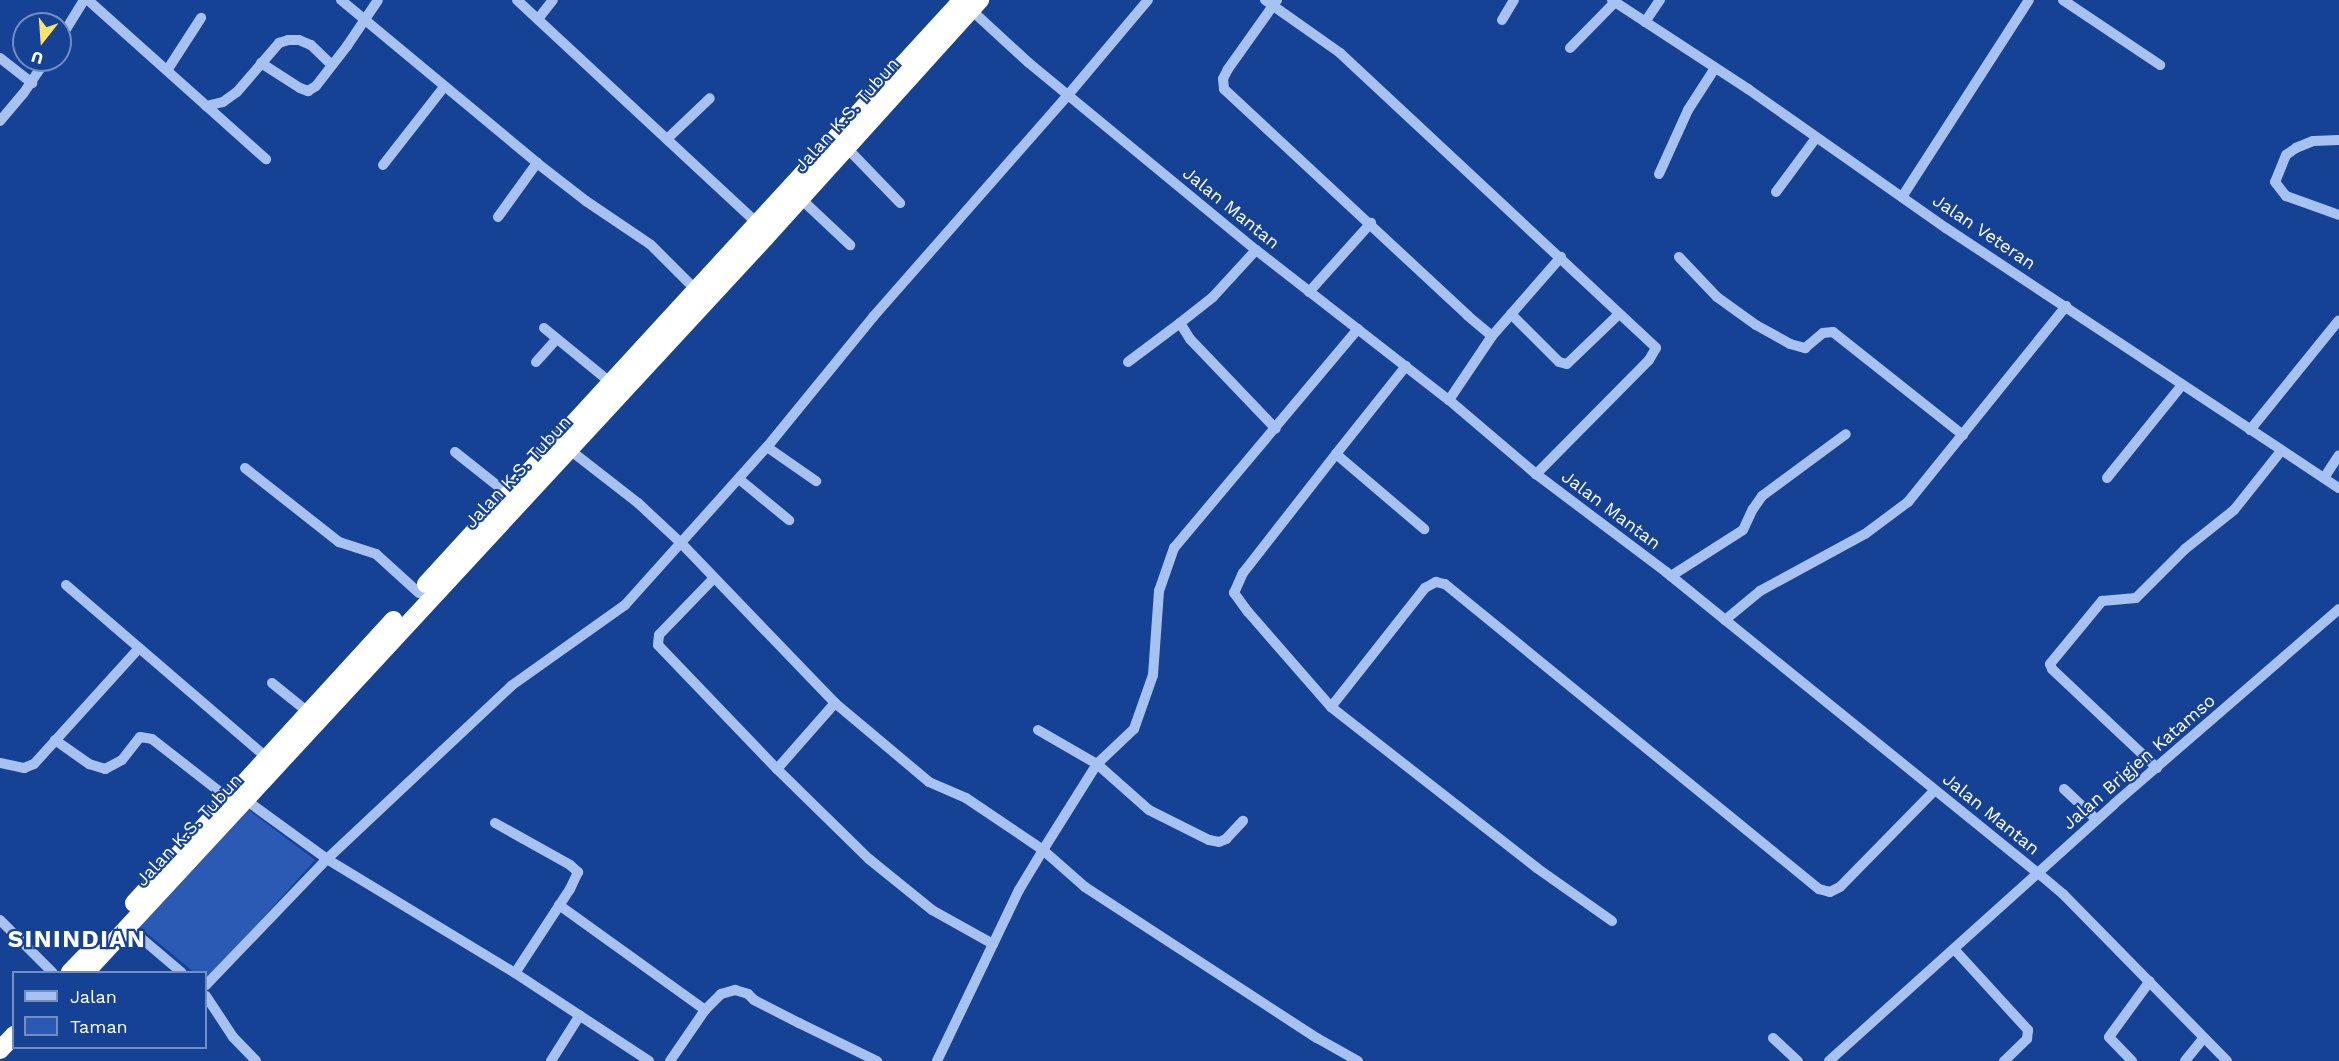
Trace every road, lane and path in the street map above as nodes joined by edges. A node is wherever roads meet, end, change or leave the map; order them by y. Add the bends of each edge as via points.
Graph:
1 (86, 0) edge
2 (341, 0) edge
3 (378, 0) edge
4 (517, 0) edge
5 (553, 0) edge
6 (1148, 0) edge
7 (1514, 0) edge
8 (1660, 0) edge
9 (2029, 0) edge
10 (2063, 0) edge
11 (1613, 1) edge
12 (1272, 2) edge
13 (969, 3) edge
14 (201, 18) dead end
15 (538, 19) junction
16 (365, 20) junction
17 (1502, 20) dead end
18 (72, 21) edge
19 (1645, 22) junction
20 (1570, 48) dead end
21 (0, 58) edge
22 (261, 63) junction
23 (2160, 64) dead end
24 (332, 65) junction
25 (1715, 68) junction
26 (168, 69) junction
27 (39, 72) edge
28 (32, 83) junction
29 (444, 87) junction
30 (1068, 95) junction
31 (710, 98) dead end
32 (206, 106) junction
33 (0, 121) edge
34 (1816, 138) junction
35 (667, 139) junction
36 (2339, 140) edge
37 (846, 147) junction
38 (266, 159) dead end
39 (537, 163) junction
40 (383, 165) dead end
41 (1659, 174) dead end
42 (1776, 192) dead end
43 (1902, 197) junction
44 (800, 198) junction
45 (900, 202) dead end
46 (2339, 214) edge
47 (498, 217) dead end
48 (757, 223) junction
49 (1371, 223) junction
50 (850, 245) dead end
51 (1256, 250) junction
52 (1561, 257) junction
53 (1679, 257) dead end
54 (696, 290) junction
55 (1309, 292) junction
56 (2066, 306) junction
57 (1511, 314) junction
58 (1619, 314) junction
59 (2339, 320) edge
60 (1180, 323) junction
61 (544, 328) dead end
62 (1358, 329) junction
63 (1492, 336) junction
64 (557, 339) junction
65 (536, 362) dead end
66 (1128, 362) dead end
67 (1406, 366) junction
68 (610, 382) junction
69 (2182, 385) junction
70 (1449, 400) junction
71 (1276, 429) junction
72 (2250, 430) junction
73 (1846, 434) dead end
74 (1963, 435) junction
75 (562, 445) junction
76 (767, 447) junction
77 (2281, 451) junction
78 (455, 452) dead end
79 (1336, 454) junction
80 (2339, 454) edge
81 (245, 468) dead end
82 (1536, 474) junction
83 (2107, 478) dead end
84 (2324, 478) junction
85 (740, 479) junction
86 (816, 481) dead end
87 (2339, 488) edge
88 (508, 494) junction
89 (789, 520) dead end
90 (1424, 529) dead end
91 (682, 544) junction
92 (1671, 576) junction
93 (714, 579) junction
94 (66, 585) dead end
95 (419, 592) junction
96 (2339, 609) edge
97 (1725, 620) junction
98 (139, 648) junction
99 (272, 683) dead end
100 (835, 703) junction
101 (1331, 707) junction
102 (308, 712) junction
103 (1038, 730) dead end
104 (55, 740) junction
105 (266, 757) junction
106 (0, 764) edge
107 (1097, 764) junction
108 (2157, 768) junction
109 (777, 769) junction
110 (2064, 789) dead end
111 (1935, 791) junction
112 (236, 797) junction
113 (2097, 820) junction
114 (1243, 821) dead end
115 (495, 823) dead end
116 (1042, 850) junction
117 (327, 859) junction
118 (2038, 873) junction
119 (559, 905) junction
120 (0, 920) edge
121 (1612, 921) dead end
122 (128, 927) junction
123 (993, 944) junction
124 (1954, 949) junction
125 (51, 971) edge
126 (71, 971) edge
127 (87, 971) edge
128 (180, 971) edge
129 (515, 973) junction
130 (2150, 981) junction
131 (207, 984) edge
132 (207, 998) edge
133 (705, 1010) junction
134 (580, 1015) junction
135 (12, 1037) edge
136 (1773, 1038) dead end
137 (2203, 1039) junction
138 (17, 1049) edge
139 (0, 1050) edge
140 (6, 1061) edge
141 (256, 1061) edge
142 (551, 1061) edge
143 (649, 1061) edge
144 (669, 1061) edge
145 (878, 1061) edge
146 (937, 1061) edge
147 (1358, 1061) edge
148 (1798, 1061) edge
149 (1829, 1061) edge
150 (2004, 1061) edge
151 (2132, 1061) edge
152 (2185, 1061) edge
153 (2227, 1061) edge

1 - 18 street
1 - 26 street
2 - 16 street
3 - 16 street
4 - 15 street
5 - 15 street
6 - 30 street
7 - 17 street
8 - 19 street
9 - 43 street
10 - 23 street
11 - 19 street, Jalan Veteran
11 - 20 street
12 - 49 street via 1228,69 1224,88
12 - 52 street via 1340,53
13 - 30 street, Jalan Mantan
13 - 37 highway, Jalan K.S. Tubun
13 - 48 highway, Jalan K.S. Tubun
14 - 26 street
15 - 35 street
16 - 24 street
16 - 29 street
19 - 25 street, Jalan Veteran
21 - 28 street
22 - 24 street via 279,44 299,40 311,45
22 - 24 street via 308,91
22 - 32 street via 237,92 223,102
25 - 34 street, Jalan Veteran
25 - 41 street via 1688,110
26 - 32 street
27 - 28 street
28 - 33 street
29 - 39 street
29 - 40 street
30 - 51 street, Jalan Mantan
30 - 76 street via 873,317
31 - 35 street
32 - 38 street
34 - 42 street
34 - 43 street, Jalan Veteran
35 - 48 street
36 - 46 street via 2313,141 2296,148 2286,155 2275,182 2286,196
37 - 44 highway, Jalan K.S. Tubun
37 - 45 street
39 - 47 street
39 - 54 street via 651,245
43 - 56 street, Jalan Veteran
44 - 50 street
44 - 75 highway, Jalan K.S. Tubun
48 - 54 highway, Jalan K.S. Tubun
49 - 55 street
49 - 63 street
51 - 55 street, Jalan Mantan
51 - 60 street via 1213,297
52 - 57 street
52 - 58 street
53 - 74 street via 1717,297 1790,344 1805,348 1823,333 1833,332
54 - 68 highway, Jalan K.S. Tubun
55 - 62 street, Jalan Mantan
56 - 69 street, Jalan Veteran
56 - 74 street
57 - 58 street via 1559,363 1567,364
57 - 63 street
58 - 82 street via 1656,351
59 - 72 street
60 - 66 street
60 - 71 street via 1190,339
61 - 64 street
62 - 67 street, Jalan Mantan
62 - 71 street
63 - 70 street
64 - 65 street
64 - 68 street
67 - 70 street, Jalan Mantan
67 - 79 street
68 - 75 highway, Jalan K.S. Tubun
69 - 72 street, Jalan Veteran
69 - 83 street
70 - 82 street, Jalan Mantan
71 - 107 street via 1169,557 1156,612 1155,664 1142,708 1134,729
72 - 77 street, Jalan Veteran
73 - 92 street via 1762,496 1743,530
74 - 97 street via 1908,502 1889,517 1760,591
75 - 88 highway, Jalan K.S. Tubun
75 - 91 street via 639,503
75 - 112 highway, Jalan K.S. Tubun
76 - 85 street
76 - 86 street
77 - 84 street, Jalan Veteran
77 - 108 street via 2234,510 2185,549 2136,598 2102,601 2050,664
78 - 88 street
79 - 90 street
79 - 101 street via 1243,573 1234,592
80 - 84 street
81 - 95 street via 339,542 376,554
82 - 92 street, Jalan Mantan
84 - 87 street, Jalan Veteran
85 - 89 street
85 - 91 street
88 - 95 highway, Jalan K.S. Tubun
91 - 93 street
91 - 117 street via 625,605 511,686
92 - 97 street, Jalan Mantan
93 - 100 street
93 - 109 street via 659,635 656,643
94 - 98 street
95 - 102 highway, Jalan K.S. Tubun
96 - 108 street, Jalan Brigjen Katamso
97 - 111 street, Jalan Mantan
98 - 104 street
98 - 105 street
99 - 102 street
100 - 109 street
100 - 116 street via 929,782 966,798
101 - 111 street via 1425,588 1436,582 1450,589 1819,889 1830,892 1840,887
101 - 121 street via 1537,868
102 - 105 highway, Jalan K.S. Tubun
103 - 107 street
104 - 106 street via 29,768
104 - 112 street via 89,764 105,769 122,760 140,737 152,739
105 - 112 highway, Jalan K.S. Tubun
107 - 114 street via 1149,810 1215,842 1226,838
107 - 116 street
108 - 113 street, Jalan Brigjen Katamso
109 - 123 street via 915,898
110 - 113 street
111 - 118 street, Jalan Mantan
112 - 117 street
112 - 122 highway, Jalan K.S. Tubun
112 - 126 highway, Jalan K.S. Tubun
113 - 118 street, Jalan Brigjen Katamso
115 - 119 street via 578,872
116 - 123 street
116 - 147 street via 1085,887
117 - 129 street
117 - 131 street
118 - 124 street, Jalan Brigjen Katamso
118 - 130 street, Jalan Mantan
119 - 129 street
119 - 133 street
120 - 125 street
122 - 127 highway, Jalan K.S. Tubun
122 - 128 street
123 - 146 street
124 - 149 street, Jalan Brigjen Katamso
124 - 150 street via 2028,1030 2027,1039
129 - 134 street
130 - 137 street, Jalan Mantan
130 - 151 street via 2109,1037
132 - 141 street via 233,1037
133 - 144 street
133 - 145 street via 721,994 741,992
134 - 142 street
134 - 143 street
135 - 139 highway
136 - 148 street
137 - 152 street
137 - 153 street, Jalan Mantan
138 - 140 highway

